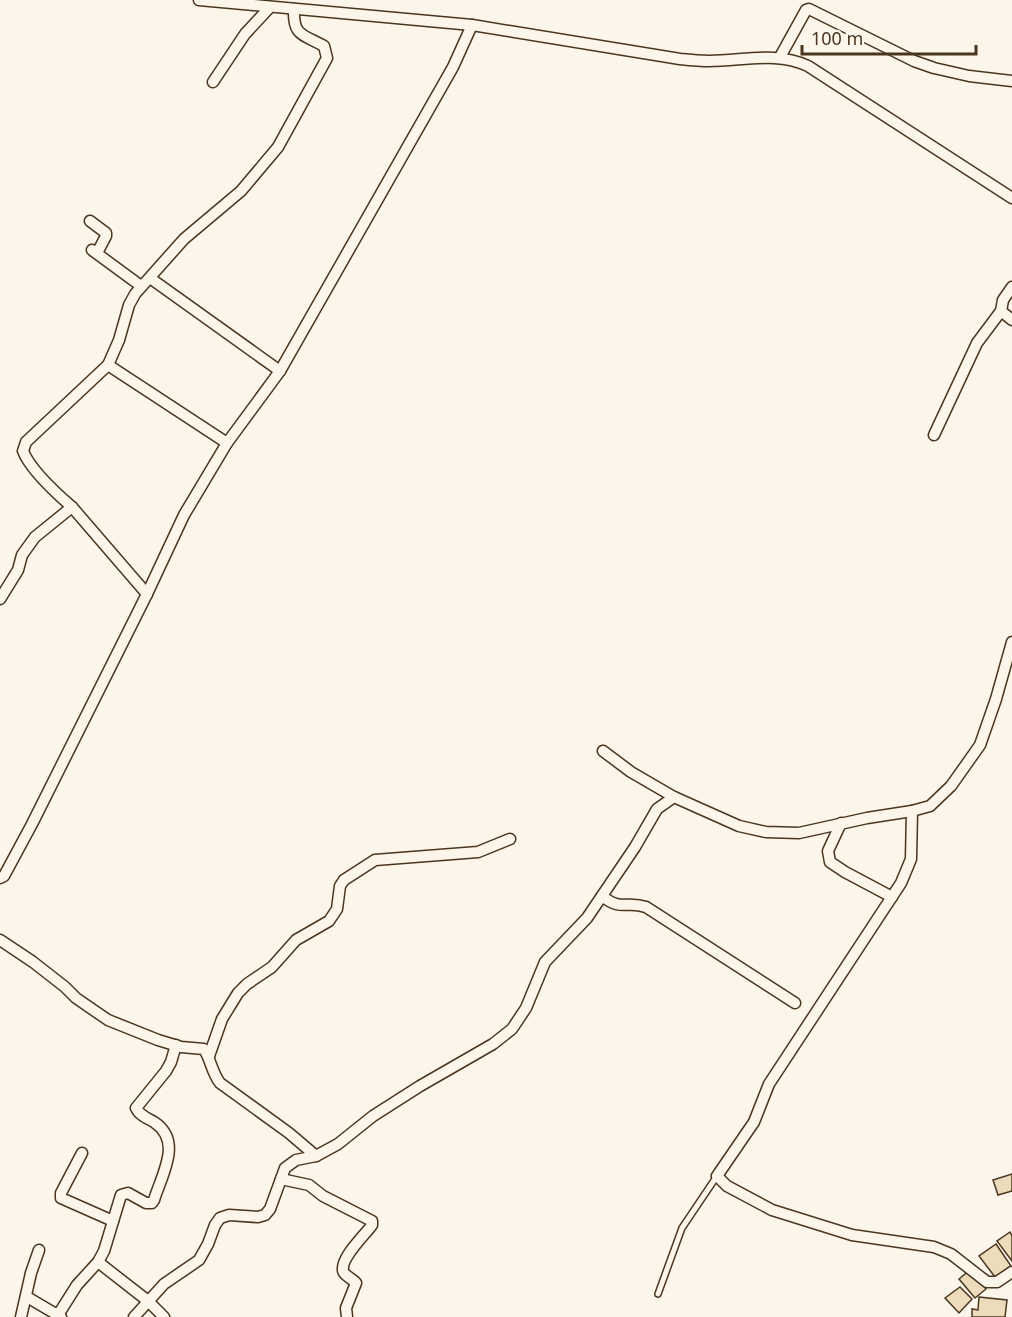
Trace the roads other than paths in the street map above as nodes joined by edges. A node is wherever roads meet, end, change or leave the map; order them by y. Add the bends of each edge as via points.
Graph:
1 (199, 0) edge
2 (811, 5) edge
3 (270, 7) junction
4 (294, 9) junction
5 (472, 25) junction
6 (780, 57) junction
7 (213, 81) dead end
8 (1012, 81) edge
9 (1012, 198) edge
10 (90, 221) dead end
11 (150, 278) junction
12 (141, 286) junction
13 (1012, 286) edge
14 (1000, 311) junction
15 (1012, 320) edge
16 (108, 365) junction
17 (280, 371) junction
18 (934, 435) dead end
19 (227, 443) junction
20 (72, 507) junction
21 (147, 594) junction
22 (0, 599) edge
23 (1012, 642) edge
24 (603, 751) dead end
25 (674, 797) junction
26 (912, 811) junction
27 (841, 824) junction
28 (510, 839) dead end
29 (0, 878) edge
30 (602, 896) junction
31 (892, 897) junction
32 (0, 940) edge
33 (795, 1003) dead end
34 (176, 1045) junction
35 (208, 1056) junction
36 (82, 1153) dead end
37 (316, 1156) junction
38 (717, 1176) junction
39 (281, 1179) junction
40 (113, 1221) junction
41 (39, 1250) dead end
42 (98, 1262) junction
43 (1012, 1272) edge
44 (658, 1294) dead end
45 (27, 1297) junction
46 (148, 1301) junction
47 (60, 1316) edge
48 (21, 1317) edge
49 (134, 1317) edge
50 (164, 1317) edge
51 (346, 1317) edge

1 - 3 street
2 - 6 street
2 - 8 street via 934,69
3 - 4 street
3 - 7 street via 245,34
4 - 5 street
4 - 11 street via 296,29 324,46 327,58 278,147 241,191 184,239
5 - 6 street via 681,59
5 - 17 street via 453,67
6 - 9 street via 808,66
10 - 12 street via 106,233 94,251
11 - 12 street
11 - 17 street
12 - 16 street via 129,304
13 - 14 street
14 - 15 street
14 - 18 street via 977,343
16 - 19 street
16 - 20 street via 26,442 23,451 26,460
17 - 19 street
19 - 21 street via 184,515
20 - 21 street
20 - 22 street via 36,537 22,555 18,570
21 - 29 street via 32,824
23 - 26 street via 980,745 951,786 930,806
24 - 25 street
25 - 27 street via 739,826 766,832 799,832
25 - 30 street via 657,809
26 - 27 street
26 - 31 street via 911,859
27 - 31 street via 828,851 830,862
28 - 35 street via 478,852 375,860 344,880 337,909 329,921 296,940 272,967 238,993 222,1019
30 - 33 street via 617,906 646,907
30 - 37 street via 587,918 545,962 526,1008 512,1029
31 - 38 street via 769,1084 754,1122
32 - 34 street via 108,1020
34 - 35 street via 204,1049
34 - 40 street via 166,1071 136,1107 160,1126 170,1142 154,1200 146,1203 123,1193
35 - 37 street via 220,1083
36 - 40 street via 61,1198
37 - 39 street via 296,1160 285,1168
38 - 43 street via 727,1186 772,1210 852,1235 934,1247 951,1254 987,1282 997,1282
38 - 44 lane via 682,1228
39 - 46 street via 265,1215 220,1218 199,1260 164,1284
39 - 51 street via 309,1185 372,1221 343,1267 344,1273 356,1283
40 - 42 street
41 - 45 street
42 - 46 street
42 - 47 street via 77,1285
45 - 47 street
45 - 48 street
46 - 49 street
46 - 50 street

